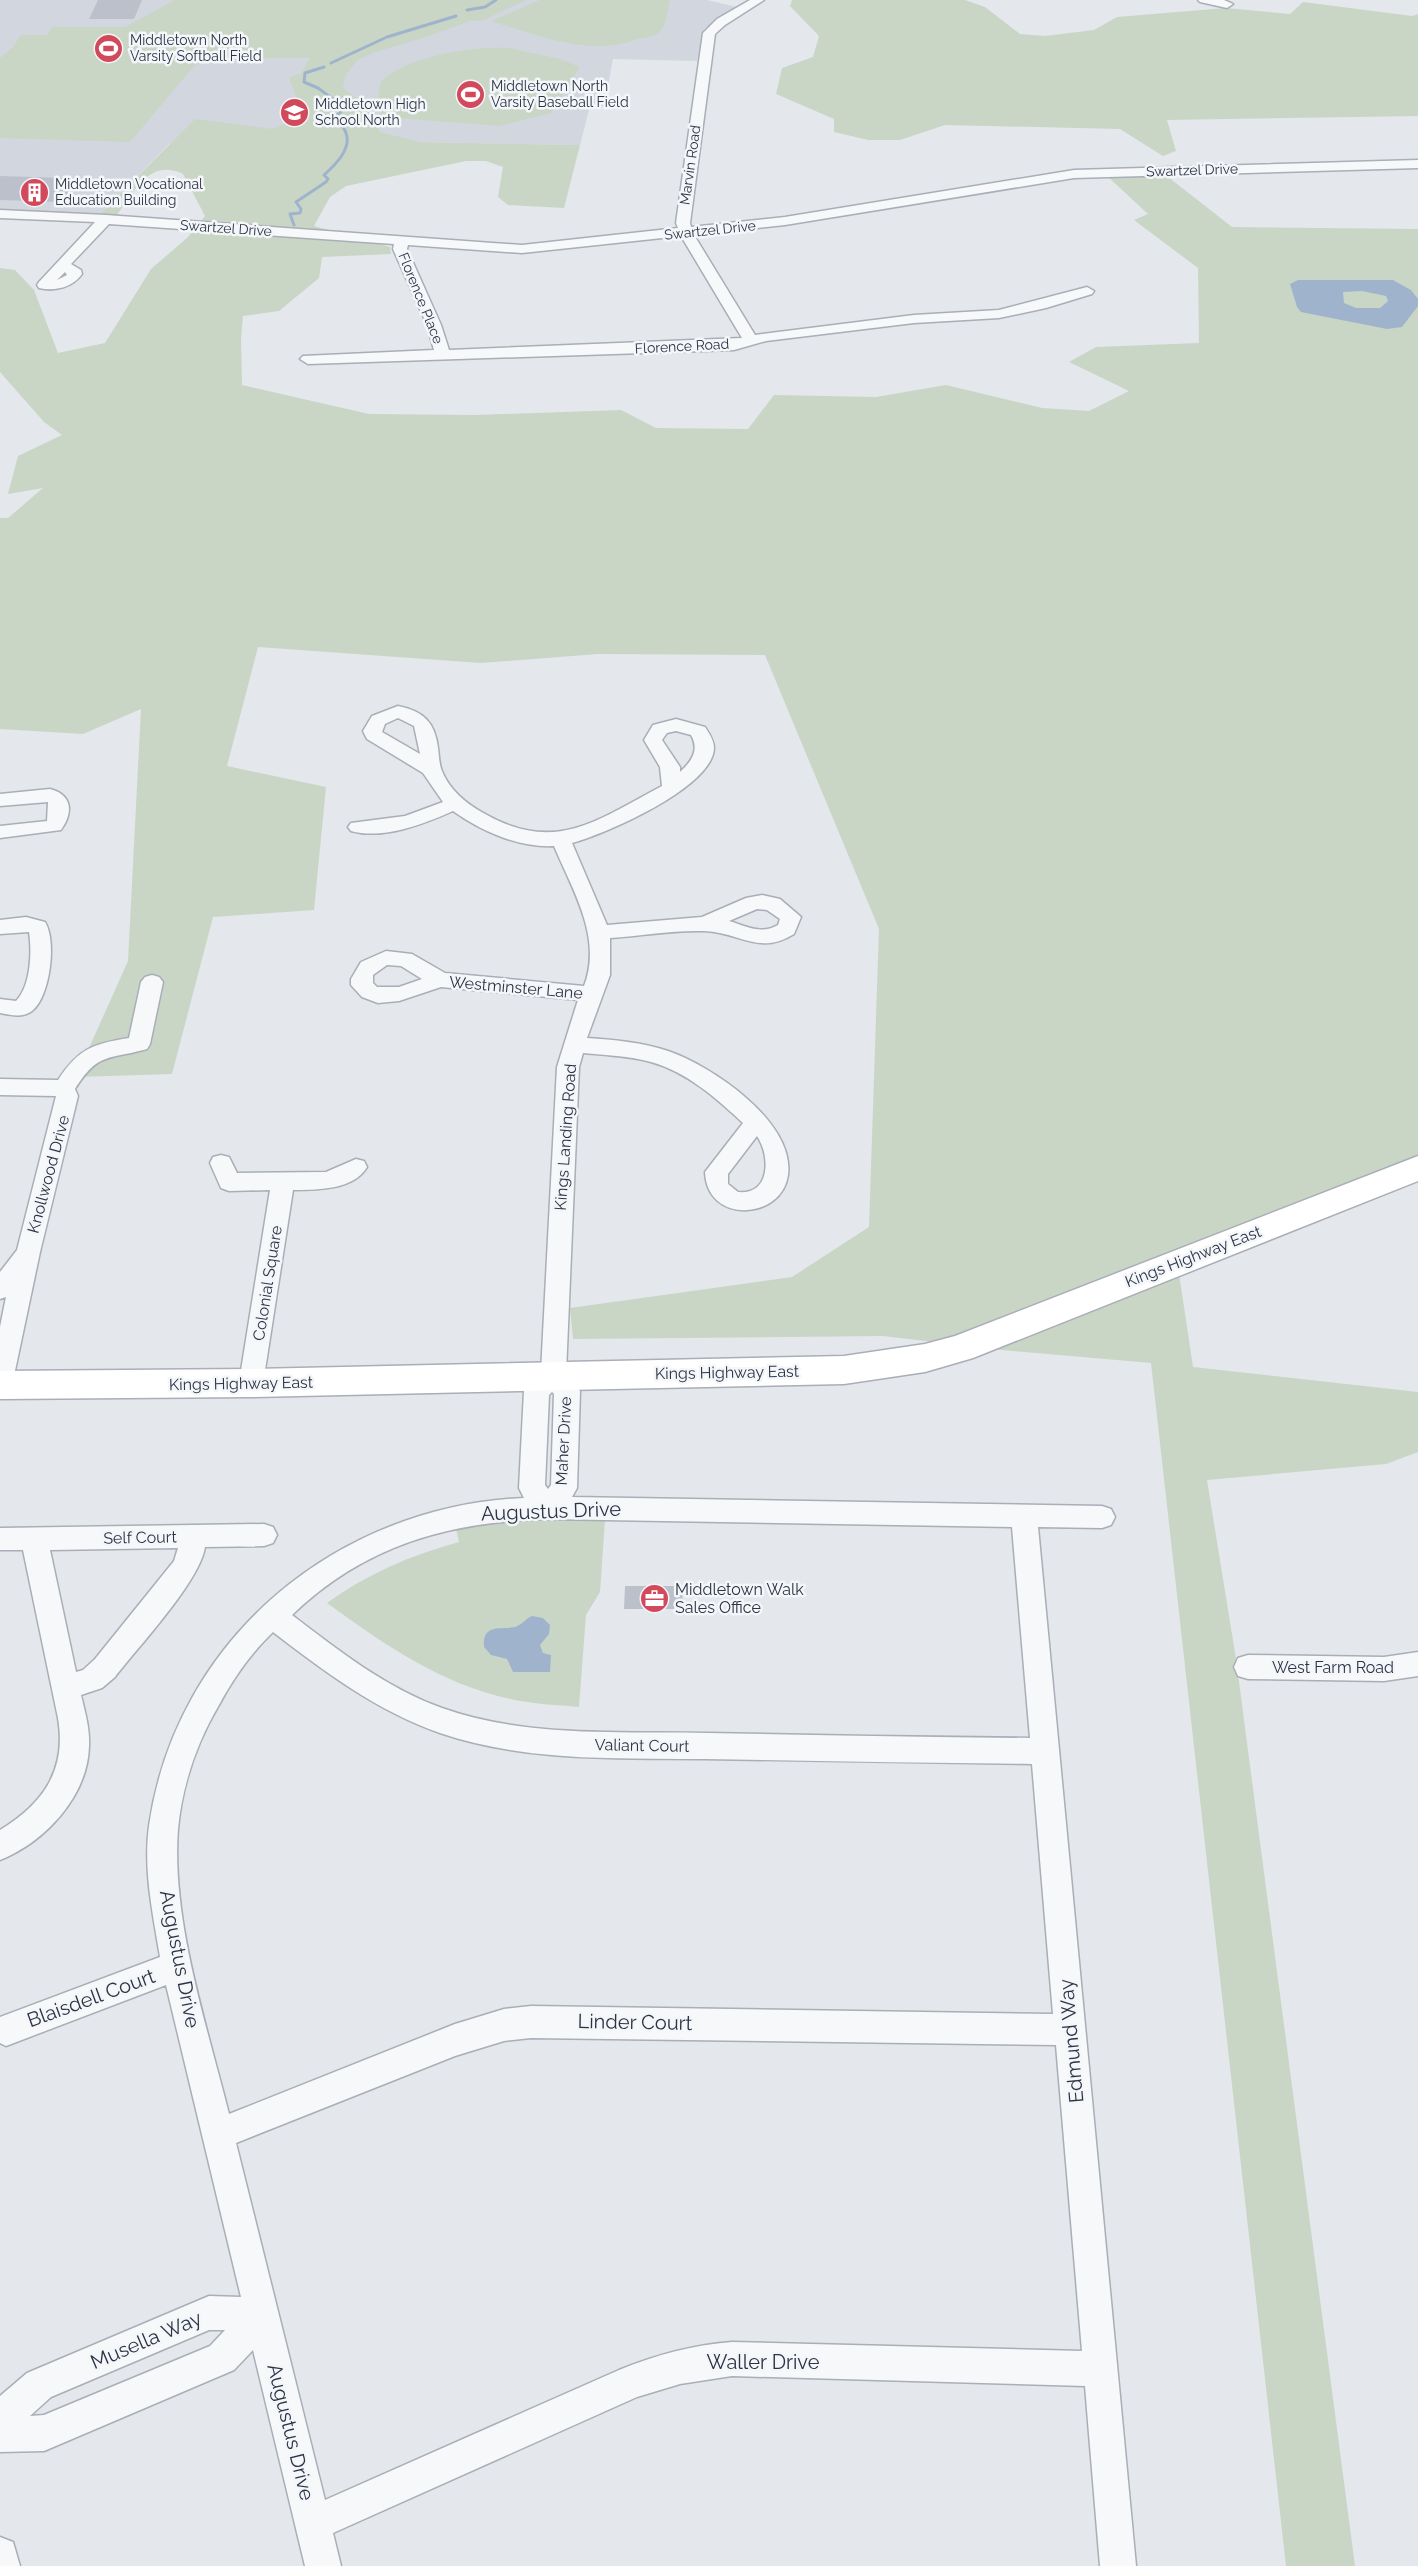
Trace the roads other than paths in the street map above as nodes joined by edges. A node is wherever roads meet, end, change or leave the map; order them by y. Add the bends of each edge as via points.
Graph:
1 (758, 0) edge
2 (1204, 0) edge
3 (1227, 4) dead end
4 (1418, 164) edge
5 (0, 214) edge
6 (106, 219) junction
7 (686, 232) junction
8 (401, 242) junction
9 (62, 266) dead end
10 (1088, 291) dead end
11 (750, 339) junction
12 (443, 355) junction
13 (308, 359) dead end
14 (431, 769) dead end
15 (672, 789) dead end
16 (0, 800) edge
17 (456, 803) junction
18 (358, 827) dead end
19 (0, 832) edge
20 (561, 839) junction
21 (705, 924) dead end
22 (0, 927) edge
23 (600, 932) junction
24 (440, 980) dead end
25 (152, 982) dead end
26 (592, 994) junction
27 (0, 1006) edge
28 (574, 1045) junction
29 (0, 1087) edge
30 (64, 1089) junction
31 (756, 1122) dead end
32 (221, 1163) dead end
33 (356, 1167) dead end
34 (1418, 1168) edge
35 (283, 1183) junction
36 (27, 1252) junction
37 (0, 1290) edge
38 (552, 1376) junction
39 (251, 1383) junction
40 (0, 1385) edge
41 (548, 1508) junction
42 (1024, 1516) junction
43 (1102, 1517) dead end
44 (264, 1535) dead end
45 (193, 1536) junction
46 (0, 1539) edge
47 (34, 1539) junction
48 (271, 1615) junction
49 (1418, 1664) edge
50 (1248, 1667) dead end
51 (66, 1688) junction
52 (1045, 1751) junction
53 (0, 1846) edge
54 (177, 1966) junction
55 (6, 2030) dead end
56 (1070, 2030) junction
57 (219, 2134) junction
58 (263, 2314) junction
59 (1101, 2369) junction
60 (0, 2419) edge
61 (0, 2434) edge
62 (313, 2523) junction
63 (0, 2555) edge
64 (2, 2566) edge
65 (324, 2566) edge
66 (1118, 2566) edge

1 - 7 street, Marvin Road via 709,33 683,223
2 - 3 street
4 - 7 street, Swartzel Drive via 1074,174 834,214
5 - 6 street, Swartzel Drive
6 - 8 street, Swartzel Drive
6 - 9 street
7 - 8 street, Swartzel Drive via 522,249
7 - 11 street
8 - 12 street, Florence Place via 400,249
10 - 11 street, Florence Road via 999,314 914,319
11 - 12 street, Florence Road via 734,345
12 - 13 street, Florence Road
14 - 17 street
15 - 20 street via 589,830
16 - 19 street via 50,795 58,799 54,826
17 - 18 street via 399,825
17 - 20 street via 481,820 512,833
20 - 23 street, Kings Landing Road
21 - 23 street
22 - 27 street via 32,924 38,927 41,940 33,995 26,1006 18,1009
23 - 26 street, Kings Landing Road via 599,975
24 - 26 street, Westminster Lane
25 - 30 street via 139,1044 87,1056
26 - 28 street, Kings Landing Road
28 - 31 street via 669,1059 713,1084
28 - 38 street, Kings Landing Road via 564,1108
29 - 30 street
30 - 36 street, Knollwood Drive via 68,1096 61,1128
32 - 35 street via 229,1182
33 - 35 street via 329,1181
34 - 38 street, Kings Highway East via 1011,1330 925,1358 844,1370
35 - 39 street, Colonial Square
36 - 37 street, Knollwood Drive
36 - 40 street, Knollwood Drive
38 - 39 street, Kings Highway East
38 - 41 street, Maher Drive via 567,1391 564,1488
39 - 40 street, Kings Highway East
41 - 42 street, Augustus Drive
41 - 48 street, Augustus Drive via 464,1515 390,1537 313,1580
42 - 43 street, Augustus Drive
42 - 52 street, Edmund Way
44 - 45 street
45 - 47 street, Self Court
45 - 51 street, Self Court via 184,1569 105,1668 92,1679
46 - 47 street, Self Court
47 - 51 street
48 - 52 street, Valiant Court via 335,1664 386,1696 441,1720 495,1735 584,1744
48 - 54 street, Augustus Drive via 221,1671 193,1722 174,1778 163,1850 164,1892
49 - 50 street, West Farm Road via 1384,1669
51 - 53 street via 75,1732 69,1774 57,1797 41,1815
52 - 56 street, Edmund Way
54 - 55 street, Blaisdell Court
54 - 57 street, Augustus Drive
56 - 57 street, Linder Court via 531,2022 504,2025 455,2040
56 - 59 street, Edmund Way
57 - 58 street, Augustus Drive
58 - 60 street, Musella Way via 209,2313 39,2385
58 - 61 street via 222,2358 44,2433
58 - 62 street, Augustus Drive
59 - 62 street, Waller Drive via 732,2359 693,2362 631,2382
59 - 66 street, Edmund Way
62 - 65 street, Augustus Drive
63 - 64 street

